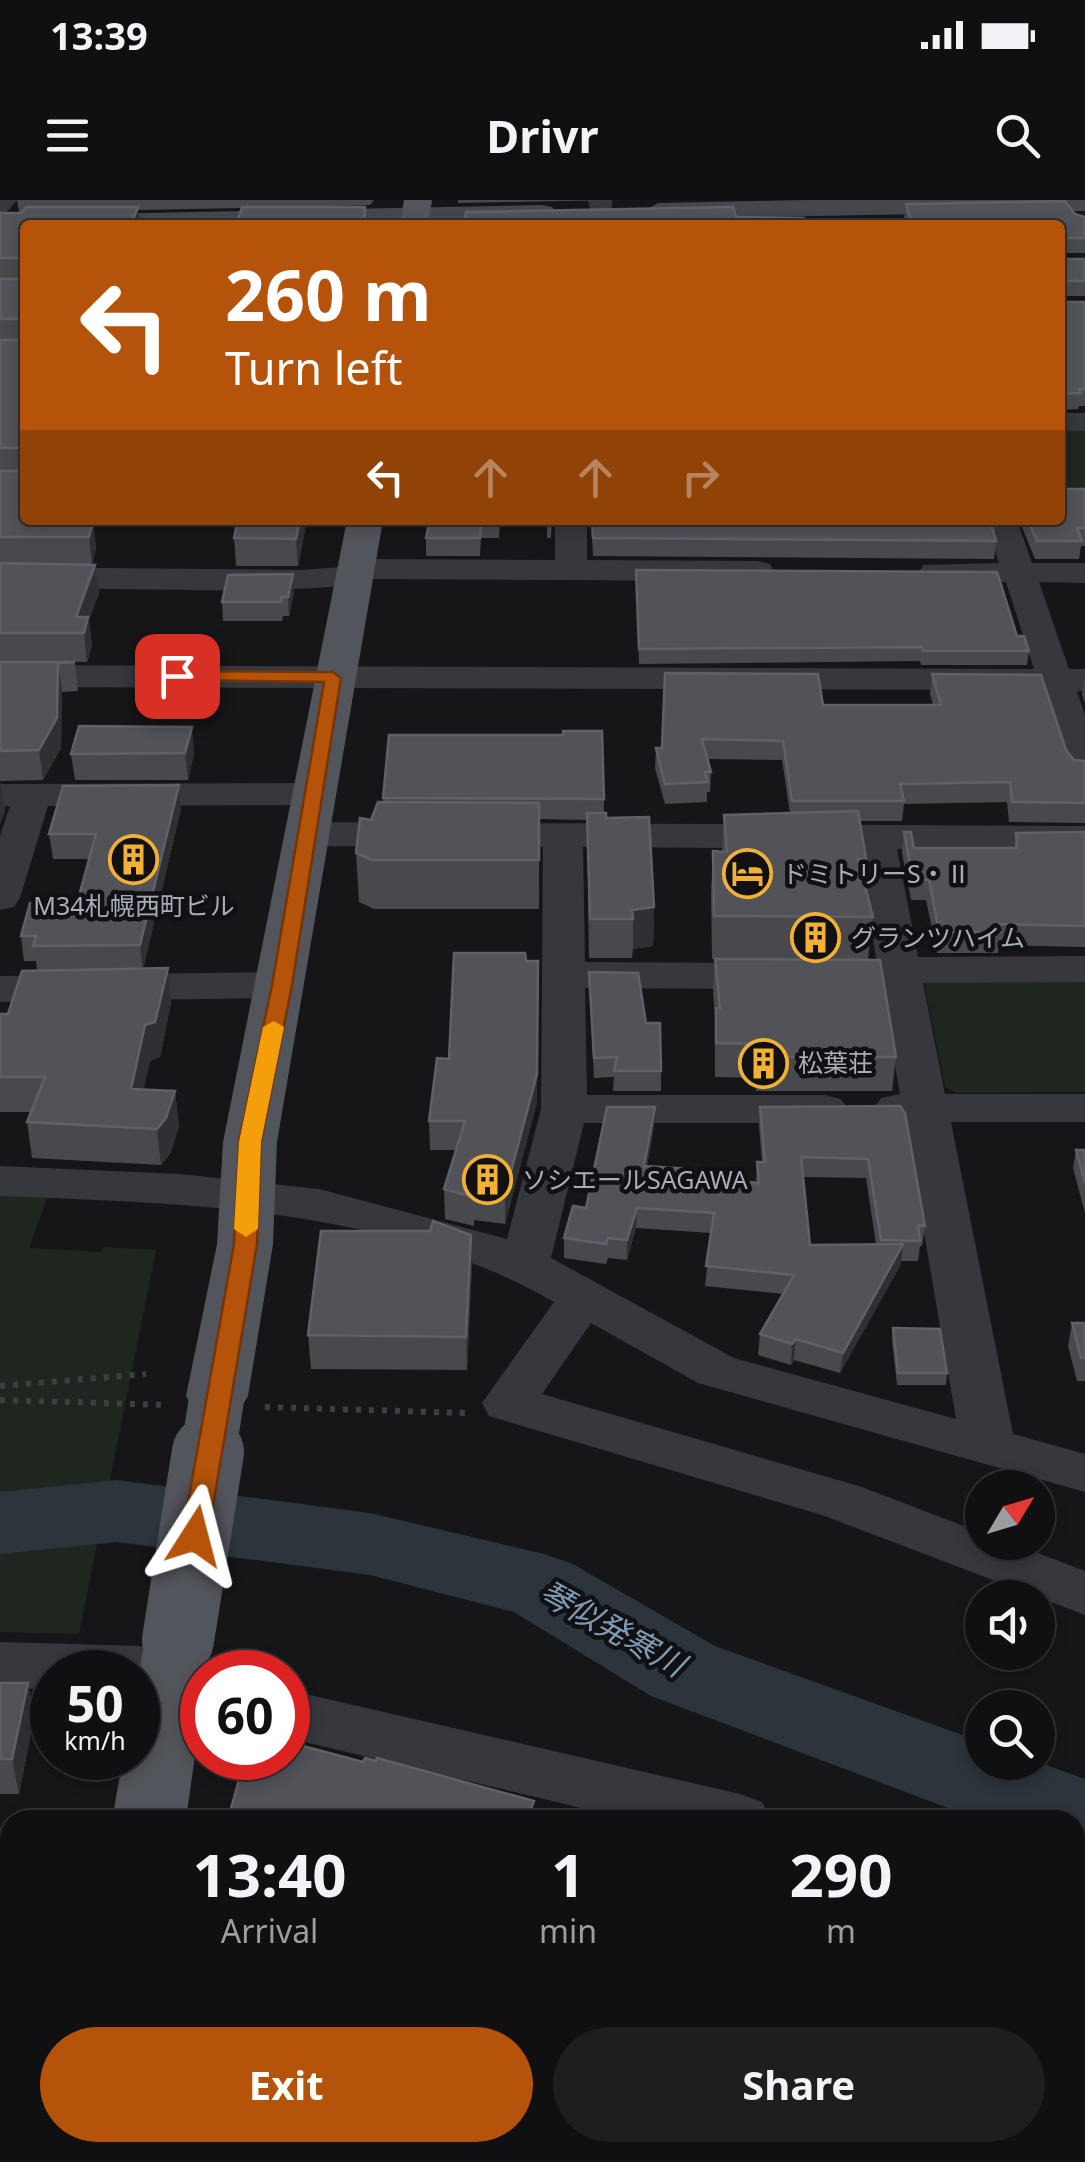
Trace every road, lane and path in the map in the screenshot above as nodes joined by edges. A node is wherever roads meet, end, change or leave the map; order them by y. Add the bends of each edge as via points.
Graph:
1 (782, 204) edge
2 (1081, 206) edge
3 (600, 210) edge
4 (416, 214) edge
5 (734, 217) edge
6 (166, 220) edge
7 (364, 525) edge
8 (571, 525) edge
9 (1003, 525) edge
10 (571, 570) junction
11 (786, 571) edge
12 (904, 572) edge
13 (1019, 572) junction
14 (356, 573) junction
15 (1085, 573) edge
16 (0, 578) edge
17 (0, 676) edge
18 (333, 678) junction
19 (1070, 680) edge
20 (1084, 758) edge
21 (16, 796) edge
22 (311, 814) junction
23 (563, 837) junction
24 (876, 838) junction
25 (1085, 838) edge
26 (0, 898) edge
27 (1085, 969) edge
28 (564, 975) junction
29 (871, 975) junction
30 (282, 985) junction
31 (0, 989) edge
32 (926, 1108) junction
33 (1085, 1108) edge
34 (564, 1109) junction
35 (0, 1181) edge
36 (247, 1197) junction
37 (525, 1264) junction
38 (582, 1298) junction
39 (146, 1374) dead end
40 (0, 1386) edge
41 (988, 1446) junction
42 (1085, 1474) edge
43 (1085, 1594) edge
44 (185, 1650) edge
45 (0, 1665) edge
46 (180, 1673) edge
47 (180, 1682) edge
48 (310, 1719) edge
49 (152, 1810) edge
50 (697, 1810) edge

1 - 2 street
1 - 5 street
3 - 4 street
3 - 5 street
4 - 6 street
7 - 14 main road
8 - 10 street
9 - 13 street
10 - 11 street
10 - 14 street
12 - 13 street
13 - 15 street
13 - 19 street
14 - 16 street via 301,580
14 - 18 main road
17 - 18 street
18 - 19 street
18 - 22 main road
19 - 20 street
21 - 22 street
21 - 26 street
22 - 23 street
22 - 30 main road
23 - 24 street
23 - 28 street
24 - 25 street
24 - 29 street
27 - 29 street
28 - 29 street
28 - 34 street
29 - 32 street
30 - 31 street
30 - 36 main road via 250,1142
32 - 33 street
32 - 34 street
32 - 41 street
34 - 37 street
35 - 36 street
36 - 37 street via 319,1204 478,1245
36 - 44 main road, bridge
37 - 38 street
38 - 41 street via 716,1371
38 - 43 street via 508,1403 842,1500
39 - 40 path
41 - 42 street
45 - 46 street
47 - 49 main road
48 - 50 street

